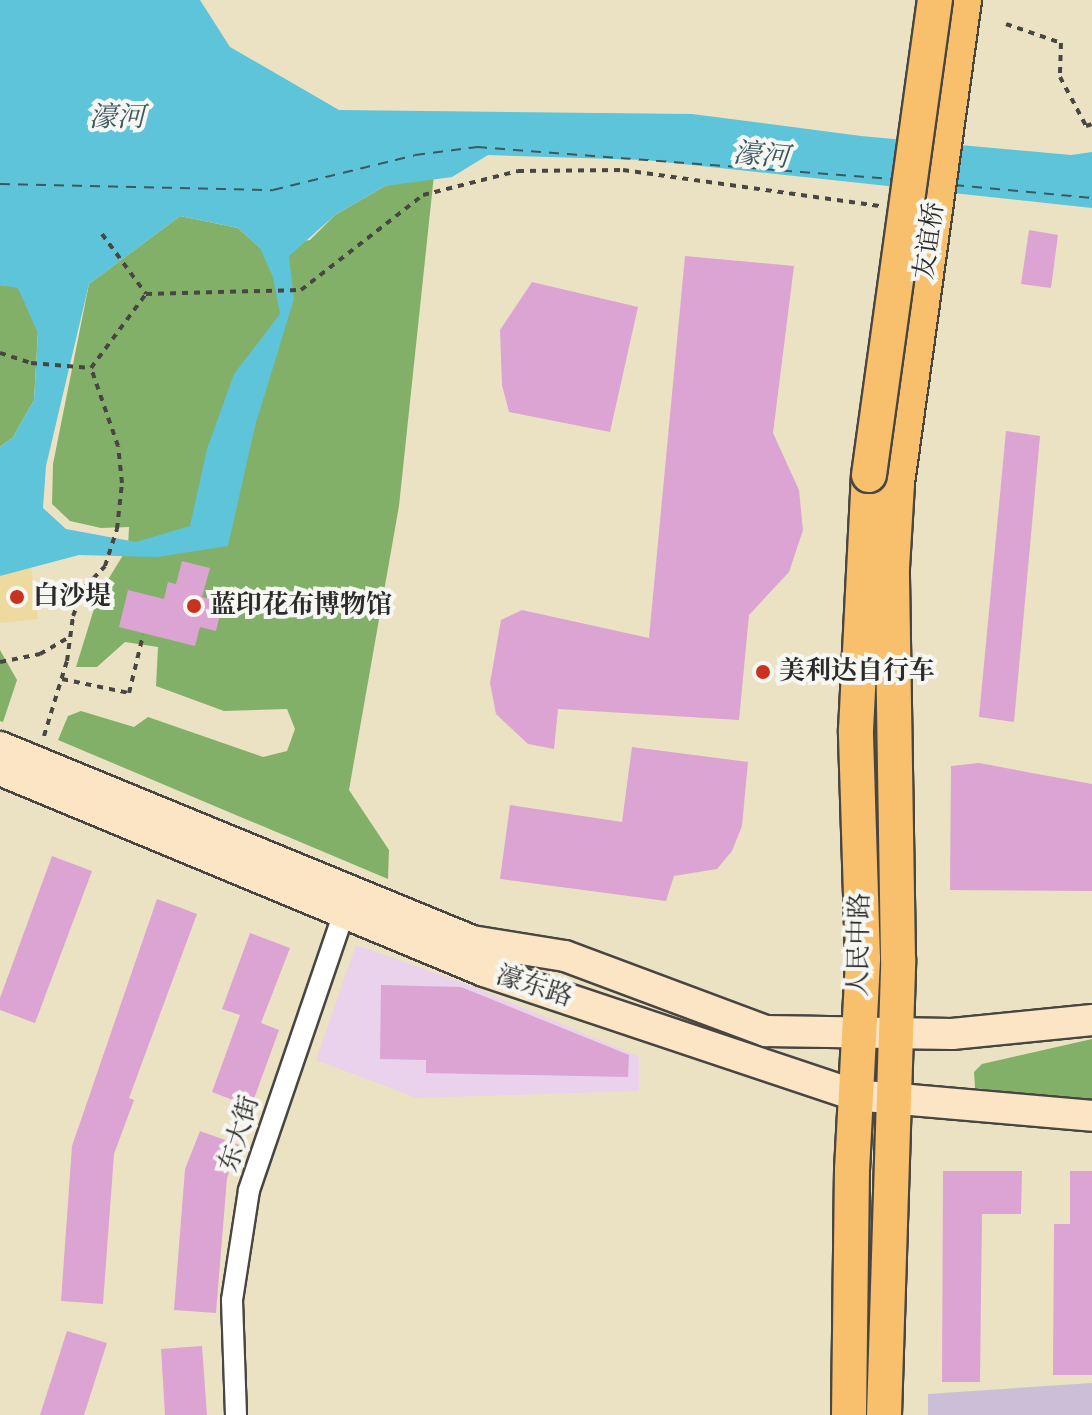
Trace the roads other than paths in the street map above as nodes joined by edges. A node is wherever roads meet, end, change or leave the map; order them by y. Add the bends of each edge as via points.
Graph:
1 (935, 0) edge
2 (964, 0) edge
3 (883, 479) junction
4 (0, 747) edge
5 (0, 770) edge
6 (334, 885) junction
7 (344, 914) junction
8 (1092, 1020) edge
9 (857, 1033) junction
10 (896, 1034) junction
11 (854, 1095) junction
12 (891, 1099) junction
13 (1092, 1116) edge
14 (236, 1415) edge
15 (849, 1415) edge
16 (884, 1415) edge

1 - 3 main road, 友谊桥, bridge
2 - 3 main road, 友谊桥
3 - 9 main road, 人民中路 via 856,730 863,959
3 - 10 main road, 人民中路 via 892,568
4 - 6 main road, 濠东路
5 - 7 main road, 濠东路
6 - 7 street via 348,898
6 - 9 main road, 濠东路 via 472,941 565,956 766,1031
7 - 11 main road, 濠东路 via 484,971
7 - 14 street, 东大街 via 249,1190 232,1300
8 - 10 main road, 濠东路
9 - 10 main road, 濠东路
9 - 11 main road, 人民中路
10 - 12 main road, 人民中路
11 - 12 main road, 濠东路
11 - 15 main road, 人民中路
12 - 13 main road, 濠东路
12 - 16 main road, 人民中路

